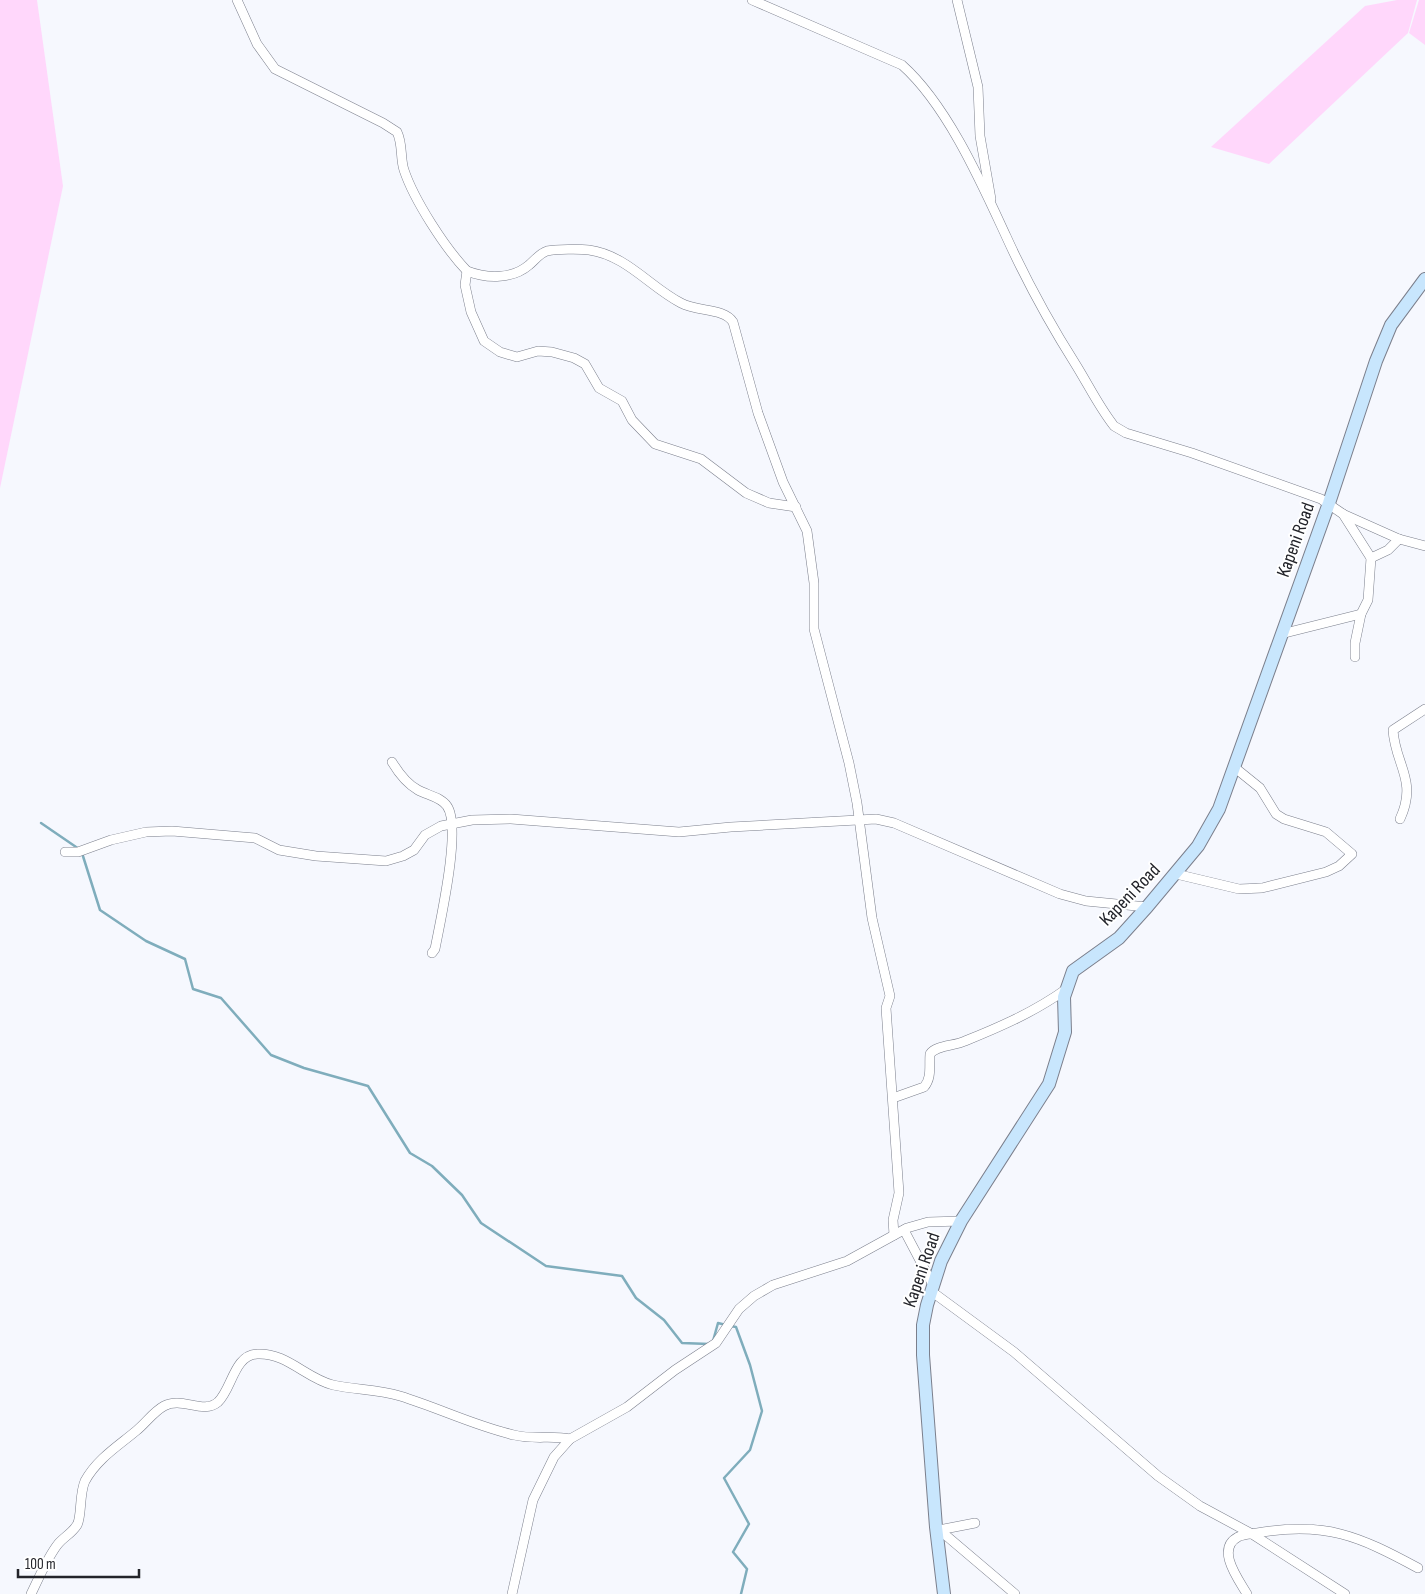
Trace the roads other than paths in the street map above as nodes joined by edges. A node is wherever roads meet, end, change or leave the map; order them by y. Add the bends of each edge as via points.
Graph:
1 (237, 0) edge
2 (752, 0) edge
3 (957, 0) edge
4 (992, 204) junction
5 (468, 271) junction
6 (1425, 279) edge
7 (1329, 503) junction
8 (796, 507) junction
9 (1343, 514) junction
10 (1399, 539) junction
11 (1425, 546) edge
12 (1370, 558) junction
13 (1361, 614) junction
14 (1281, 634) junction
15 (1355, 657) dead end
16 (1425, 709) edge
17 (392, 762) dead end
18 (1234, 767) junction
19 (1400, 819) dead end
20 (858, 820) junction
21 (453, 823) junction
22 (65, 852) dead end
23 (1176, 874) junction
24 (1147, 907) junction
25 (432, 953) dead end
26 (1065, 990) junction
27 (893, 1098) junction
28 (961, 1221) junction
29 (904, 1230) junction
30 (894, 1235) junction
31 (932, 1288) junction
32 (570, 1439) junction
33 (975, 1522) dead end
34 (937, 1528) junction
35 (1252, 1534) junction
36 (1418, 1568) dead end
37 (31, 1594) edge
38 (512, 1594) edge
39 (944, 1594) edge
40 (1015, 1594) edge
41 (1247, 1594) edge
42 (1345, 1594) edge

1 - 5 street via 257,44 275,68 397,132 410,183 449,249
2 - 4 street via 902,65 919,81 944,118
3 - 4 street via 978,87 980,136
4 - 7 street via 1055,331 1114,426 1126,433 1250,472
5 - 8 street via 465,285 471,312 484,341 500,352 517,357 538,351 580,361 599,388 622,401 632,420 655,444 702,459 746,494 769,503
5 - 8 street via 511,275 521,272 546,251 592,250 633,268 687,306 728,315 736,328 758,413 783,482
6 - 7 main road, Kapeni Road via 1390,325
7 - 9 street
7 - 14 main road, Kapeni Road
8 - 20 street via 807,531 814,583 814,629 849,763
9 - 10 street
9 - 12 street
10 - 11 street
10 - 12 street via 1388,550
12 - 13 street via 1368,600
13 - 14 street
13 - 15 street
14 - 18 main road, Kapeni Road
16 - 19 street via 1393,730 1405,772 1407,804
17 - 21 street via 409,784 448,807
18 - 23 main road, Kapeni Road via 1219,809 1198,846
18 - 23 street via 1260,788 1276,814 1326,832 1352,854 1326,872 1262,888 1239,889
20 - 21 street via 679,832 511,819
20 - 24 street via 894,823 1060,894 1086,901
20 - 27 street via 872,918 890,996 886,1008
21 - 22 street via 425,835 414,850 386,861 316,856 280,850 255,838 172,831 146,832 78,852
21 - 25 street via 446,888
23 - 24 main road, Kapeni Road
24 - 26 main road, Kapeni Road via 1118,938 1073,972
26 - 27 street via 1008,1023 934,1050 930,1054 929,1079 924,1087
26 - 28 main road, Kapeni Road via 1065,1032 1049,1084
27 - 30 street via 899,1193 893,1220
28 - 29 street via 928,1222
28 - 31 main road, Kapeni Road via 940,1261
29 - 30 street
29 - 31 street
30 - 32 street via 847,1261 774,1285 754,1296 739,1309 716,1343 627,1407
31 - 34 main road, Kapeni Road via 923,1325 923,1355
31 - 35 street via 1158,1476 1200,1506
32 - 37 street via 554,1435 538,1439 515,1435 453,1417 402,1396 332,1384 277,1358 258,1353 249,1355 217,1403 204,1408 187,1402 165,1405 111,1448 86,1481 79,1502 78,1523 59,1544
32 - 38 street via 554,1457 533,1500
33 - 34 street
34 - 39 main road, Kapeni Road
34 - 40 street
35 - 36 street via 1288,1528 1318,1528 1371,1545
35 - 41 street via 1239,1536 1229,1549 1231,1564
35 - 42 street

